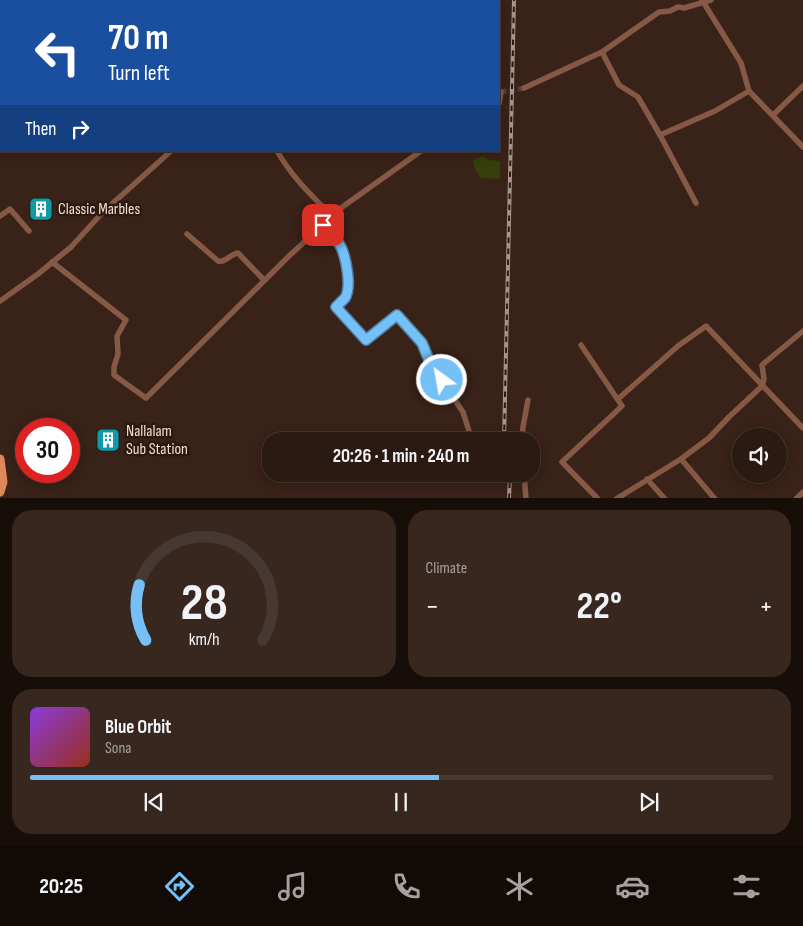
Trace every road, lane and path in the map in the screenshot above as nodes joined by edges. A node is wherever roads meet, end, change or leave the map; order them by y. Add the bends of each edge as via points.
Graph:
1 (711, 0) edge
2 (702, 1) edge
3 (602, 52) junction
4 (803, 86) edge
5 (524, 88) tunnel mouth
6 (749, 91) junction
7 (773, 115) junction
8 (660, 135) junction
9 (803, 147) edge
10 (170, 152) edge
11 (278, 152) edge
12 (419, 152) edge
13 (696, 203) dead end
14 (0, 216) edge
15 (332, 216) junction
16 (323, 225) junction
17 (28, 231) dead end
18 (187, 234) dead end
19 (52, 262) junction
20 (264, 280) junction
21 (0, 301) edge
22 (803, 331) edge
23 (581, 344) dead end
24 (762, 386) junction
25 (618, 399) junction
26 (528, 400) dead end
27 (803, 428) edge
28 (469, 431) dead end
29 (523, 432) edge
30 (0, 459) edge
31 (681, 459) junction
32 (647, 479) junction
33 (525, 482) edge
34 (0, 492) edge
35 (803, 492) edge
36 (526, 498) edge
37 (598, 498) edge
38 (616, 498) edge
39 (665, 498) edge
40 (715, 498) edge
41 (796, 498) edge

1 - 2 street
2 - 3 street via 659,12
2 - 6 street via 741,63
3 - 5 street
3 - 8 street via 619,85 638,97
4 - 7 street
6 - 7 street
6 - 8 street via 715,111
7 - 9 street
8 - 13 street
10 - 19 street
11 - 15 street via 294,178
12 - 15 street
14 - 17 street via 10,209
15 - 16 street
16 - 20 street
16 - 28 street via 338,242 346,268 348,288 345,298 336,307 366,340 397,315 422,343 431,365 463,412
18 - 20 street via 218,261 222,262 238,252
19 - 20 street via 126,320 117,336 114,375 146,398
19 - 21 street
22 - 24 street via 762,366
23 - 25 street
24 - 25 street via 706,326
24 - 27 street
24 - 31 street via 709,438
25 - 37 street via 622,406 562,462
26 - 29 street
30 - 34 main road via 4,482
31 - 32 street
31 - 40 street
32 - 38 street
32 - 39 street
33 - 36 street
35 - 41 street

